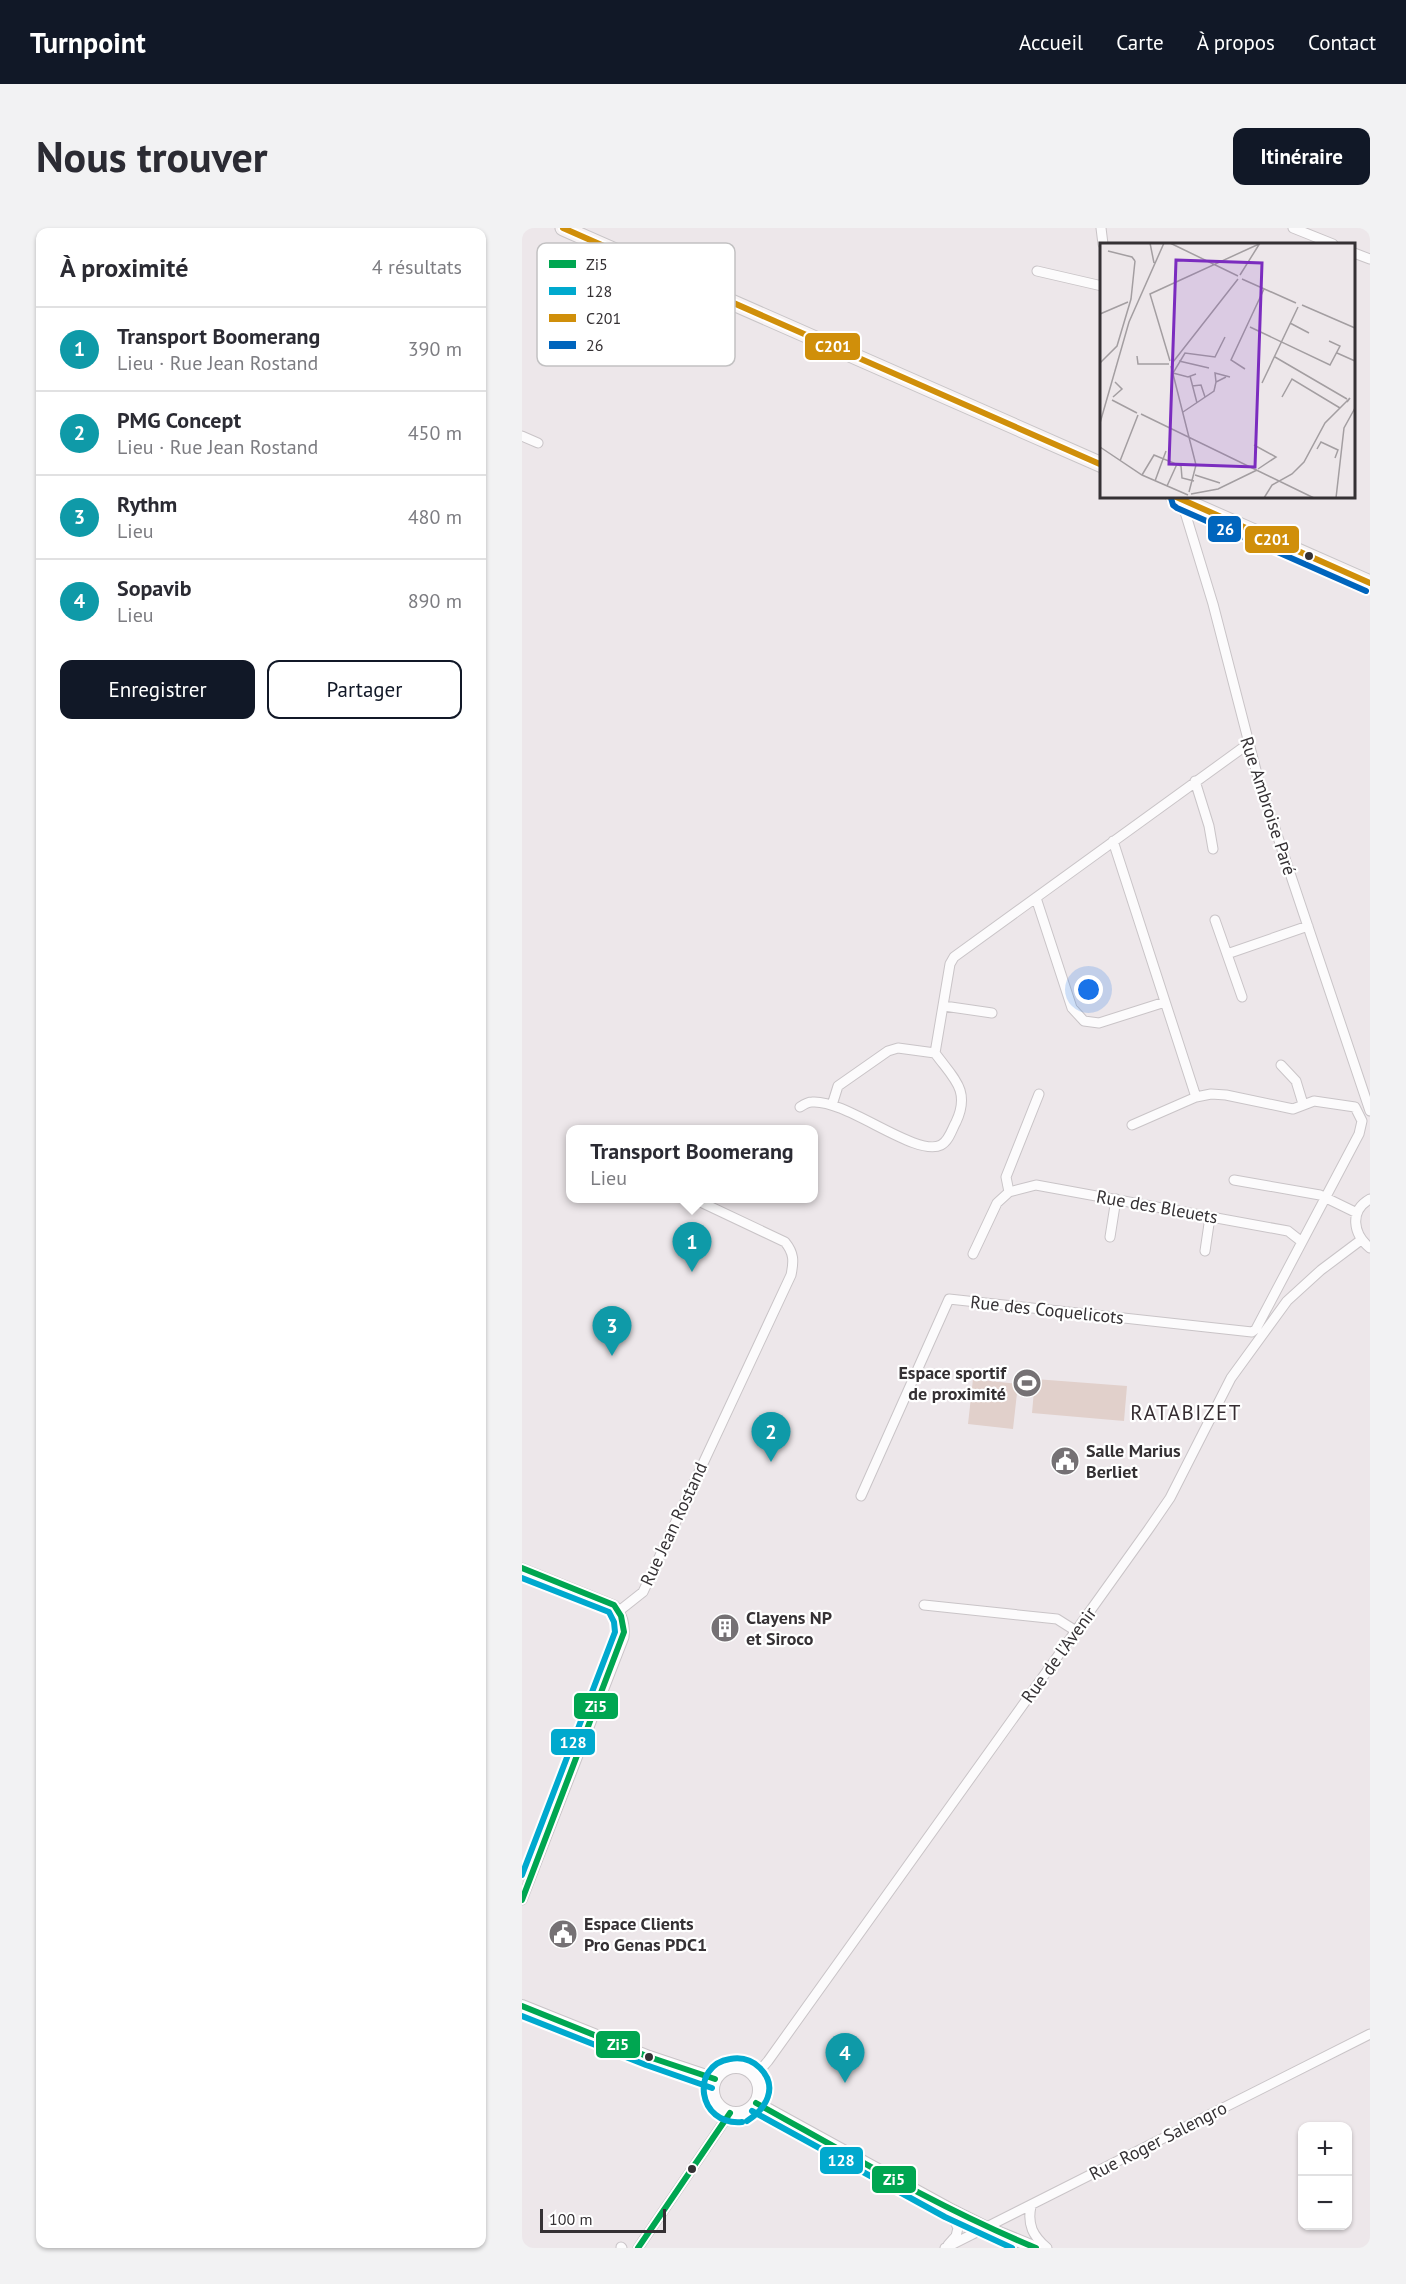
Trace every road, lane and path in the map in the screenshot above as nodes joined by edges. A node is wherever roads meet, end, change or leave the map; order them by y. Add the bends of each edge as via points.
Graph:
1 (562, 228) edge
2 (1101, 228) edge
3 (1293, 228) edge
4 (596, 243) edge
5 (1104, 243) edge
6 (1330, 243) edge
7 (1355, 254) edge
8 (1370, 260) edge
9 (1037, 271) dead end
10 (1100, 286) edge
11 (735, 304) edge
12 (522, 436) edge
13 (538, 443) dead end
14 (1100, 465) edge
15 (1178, 498) edge
16 (1370, 583) edge
17 (1248, 744) junction
18 (1195, 781) junction
19 (1113, 842) junction
20 (1213, 849) dead end
21 (1036, 898) junction
22 (1215, 921) dead end
23 (1308, 926) junction
24 (1227, 954) junction
25 (1242, 997) dead end
26 (1165, 1002) junction
27 (944, 1006) junction
28 (992, 1013) dead end
29 (935, 1053) junction
30 (1281, 1065) dead end
31 (1039, 1094) dead end
32 (1196, 1097) junction
33 (1303, 1104) junction
34 (832, 1105) junction
35 (800, 1107) dead end
36 (1370, 1111) edge
37 (1132, 1125) dead end
38 (1234, 1180) dead end
39 (1009, 1192) junction
40 (1326, 1197) junction
41 (1116, 1199) junction
42 (1370, 1199) edge
43 (703, 1203) edge
44 (1357, 1213) junction
45 (1210, 1217) junction
46 (1110, 1237) dead end
47 (1361, 1240) junction
48 (1302, 1242) junction
49 (1370, 1248) edge
50 (1205, 1251) dead end
51 (973, 1254) dead end
52 (861, 1496) dead end
53 (522, 1568) edge
54 (924, 1605) dead end
55 (619, 1611) junction
56 (1076, 1630) junction
57 (522, 1900) edge
58 (522, 2006) edge
59 (1370, 2034) edge
60 (755, 2076) junction
61 (715, 2079) junction
62 (756, 2103) junction
63 (730, 2113) junction
64 (1031, 2206) junction
65 (948, 2210) junction
66 (987, 2228) junction
67 (638, 2248) edge
68 (944, 2248) edge
69 (1036, 2248) edge
70 (1047, 2248) edge

1 - 4 main road
2 - 5 street
3 - 6 street
7 - 8 street
9 - 10 street
11 - 14 main road
12 - 13 street
15 - 16 main road
15 - 17 street, Rue Ambroise Paré via 1213,603
17 - 18 street
17 - 23 street, Rue Ambroise Paré
18 - 19 street
18 - 20 street
19 - 21 street
19 - 26 street
21 - 26 street via 1072,1008 1084,1021 1099,1023
21 - 27 street via 954,957
22 - 24 street
23 - 24 street
23 - 36 street, Rue Ambroise Paré
24 - 25 street
26 - 32 street
27 - 28 street
27 - 29 street
29 - 34 street via 898,1048 888,1051 838,1086
29 - 34 street via 960,1089 963,1100 963,1108 942,1145 925,1147
30 - 33 street via 1296,1082
31 - 39 street via 1006,1177
32 - 33 street via 1226,1095 1293,1109
32 - 37 street
33 - 40 street via 1314,1101 1355,1107 1362,1121
34 - 35 street via 812,1102
38 - 40 street
39 - 41 street, Rue des Bleuets via 1036,1185
39 - 51 street via 997,1203
40 - 44 street
40 - 48 street
41 - 45 street, Rue des Bleuets
41 - 46 street
42 - 44 street
43 - 55 street, Rue Jean Rostand via 785,1242 794,1261 791,1275 643,1592
44 - 47 street via 1355,1228
45 - 48 street, Rue des Bleuets via 1288,1231
45 - 50 street
47 - 49 street
47 - 56 street, Rue de l'Avenir via 1287,1302 1232,1378 1170,1498
48 - 52 street, Rue des Coquelicots via 1252,1332 949,1299
53 - 55 street via 604,1600
54 - 56 street via 1057,1619
55 - 57 street via 625,1624 624,1637
56 - 60 street, Rue de l'Avenir
58 - 61 street
59 - 64 street, Rue Roger Salengro
60 - 61 street via 744,2068 731,2067
60 - 62 street via 760,2089
61 - 63 street via 715,2100
62 - 63 street via 748,2111
62 - 65 street
63 - 67 street
64 - 66 street, Rue Roger Salengro
64 - 70 street via 1029,2226
65 - 66 street
65 - 68 street, Rue Roger Salengro via 958,2228
66 - 68 street, Rue Roger Salengro
66 - 69 street

